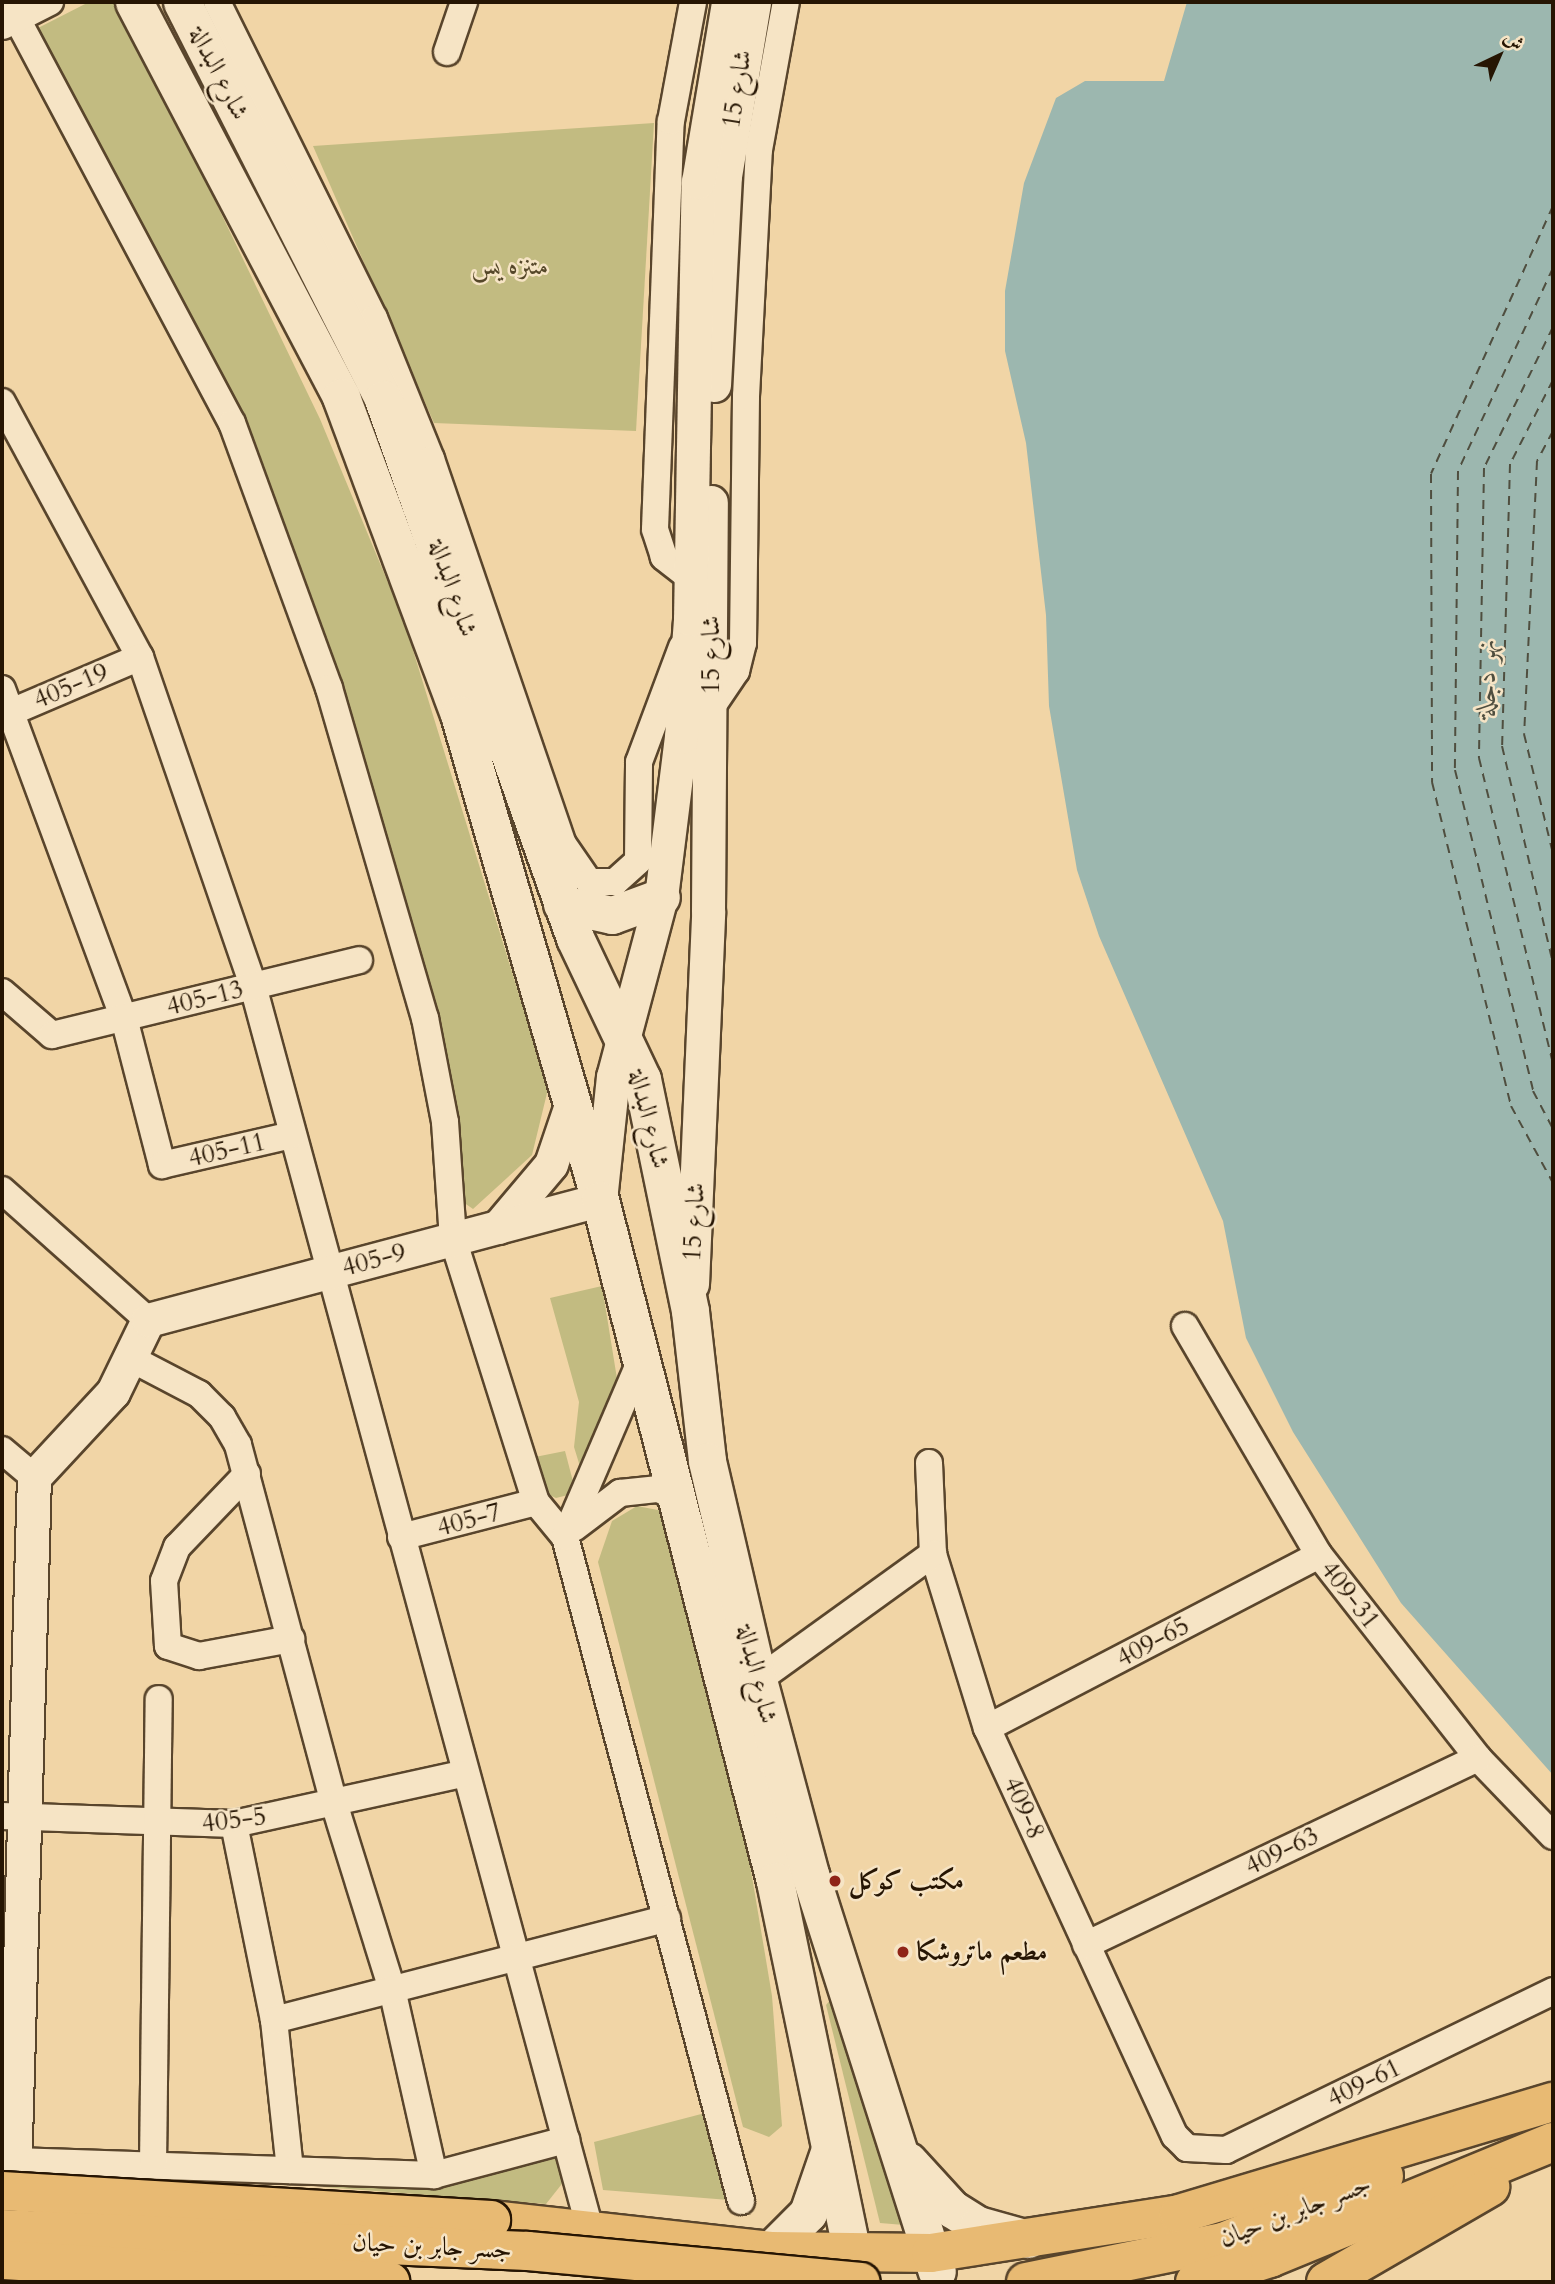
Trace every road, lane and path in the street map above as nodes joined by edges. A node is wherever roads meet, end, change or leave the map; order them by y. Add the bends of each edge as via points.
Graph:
1 (50, 2) edge
2 (134, 2) edge
3 (182, 2) edge
4 (217, 2) edge
5 (464, 2) edge
6 (694, 2) edge
7 (727, 2) edge
8 (754, 2) edge
9 (786, 2) edge
10 (9, 16) edge
11 (447, 52) dead end
12 (2, 402) edge
13 (700, 469) junction
14 (714, 568) junction
15 (690, 619) junction
16 (141, 657) junction
17 (5, 705) edge
18 (698, 707) junction
19 (661, 897) junction
20 (562, 904) junction
21 (359, 960) dead end
22 (253, 986) junction
23 (2, 992) edge
24 (124, 1018) junction
25 (622, 1037) junction
26 (572, 1102) junction
27 (292, 1135) junction
28 (2, 1191) edge
29 (600, 1200) junction
30 (498, 1227) junction
31 (453, 1239) junction
32 (329, 1272) junction
33 (690, 1311) junction
34 (148, 1320) junction
35 (1185, 1326) dead end
36 (130, 1358) junction
37 (640, 1362) junction
38 (2, 1450) edge
39 (929, 1463) dead end
40 (247, 1474) junction
41 (34, 1477) junction
42 (677, 1498) junction
43 (536, 1502) junction
44 (401, 1537) junction
45 (565, 1537) junction
46 (933, 1554) junction
47 (1319, 1555) junction
48 (291, 1639) junction
49 (758, 1680) junction
50 (159, 1699) dead end
51 (987, 1728) junction
52 (1478, 1758) junction
53 (462, 1774) junction
54 (334, 1803) junction
55 (15, 1817) edge
56 (234, 1824) junction
57 (157, 1825) junction
58 (1553, 1836) edge
59 (667, 1918) junction
60 (1086, 1945) junction
61 (516, 1957) junction
62 (392, 1989) junction
63 (1553, 1991) edge
64 (274, 2020) junction
65 (1553, 2103) edge
66 (1174, 2136) joint
67 (832, 2137) junction
68 (565, 2140) junction
69 (892, 2141) junction
70 (1553, 2142) edge
71 (1553, 2149) edge
72 (153, 2165) junction
73 (290, 2170) junction
74 (434, 2175) junction
75 (8, 2197) edge
76 (741, 2201) dead end
77 (590, 2229) junction
78 (1036, 2241) junction
79 (770, 2251) junction
80 (2, 2260) edge
81 (934, 2262) junction
82 (856, 2269) edge
83 (390, 2282) edge
84 (1026, 2282) edge
85 (1195, 2282) edge
86 (1325, 2282) edge

1 - 10 street
2 - 26 main road, شارع البدالة via 319,349 362,446 459,714
3 - 20 main road, شارع البدالة via 383,399
4 - 15 street via 374,318 431,459 563,844 589,882 615,882 638,861 639,762
5 - 11 street
6 - 14 street via 671,121 656,539 671,565
7 - 13 street, شارع 15 via 698,182
8 - 13 street, شارع 15 via 722,212
9 - 14 street via 759,150
10 - 31 street via 232,423 329,688 425,1018 445,1122
12 - 16 street
13 - 14 street, شارع 15
14 - 15 street, شارع 15
14 - 18 street, شارع 15
15 - 18 street, شارع 15
16 - 17 street, 405-19
16 - 22 street
17 - 24 street
18 - 19 street, شارع 15
18 - 33 street, شارع 15
19 - 20 main road via 612,915
19 - 25 street, شارع 15
20 - 25 main road, شارع البدالة
21 - 22 street, 405-13
22 - 24 street, 405-13
22 - 27 street
23 - 24 street, 405-13 via 51,1035
24 - 27 street, 405-11 via 162,1165
25 - 29 street, شارع 15
25 - 33 main road, شارع البدالة via 649,1102
26 - 29 main road, شارع البدالة
26 - 30 street via 551,1164
27 - 32 street
28 - 34 street
29 - 30 street, 405-9
29 - 37 main road, شارع البدالة
30 - 31 street, 405-9
31 - 32 street, 405-9
31 - 43 street
32 - 34 street, 405-9
32 - 44 street
33 - 49 main road, شارع البدالة via 707,1461
34 - 36 street
35 - 47 street, 409-31
36 - 40 street via 199,1394 222,1417
36 - 41 street via 101,1408
37 - 42 main road, شارع البدالة
37 - 45 street
38 - 41 street
39 - 46 street, 409-8
40 - 48 street
40 - 48 street via 177,1547 164,1581 168,1646 199,1656
41 - 55 street
42 - 45 street via 659,1489 620,1493
42 - 67 main road, شارع البدالة
43 - 44 street, 405-7
43 - 45 street
44 - 53 street
45 - 59 street
46 - 49 street
46 - 51 street, 409-8
47 - 51 street, 409-65
47 - 52 street, 409-31
48 - 54 street
49 - 69 main road, شارع البدالة
50 - 57 street
51 - 60 street, 409-8
52 - 58 street, 409-31
52 - 60 street, 409-63
53 - 54 street, 405-5
53 - 61 street
54 - 56 street, 405-5
54 - 62 street
55 - 57 street, 405-5
55 - 75 street
56 - 57 street, 405-5
56 - 64 street
57 - 72 street
59 - 61 street
59 - 76 street
60 - 66 street, 409-8
61 - 62 street
61 - 68 street
62 - 64 street
62 - 74 street
63 - 66 street, 409-61 via 1226,2150 1203,2152
64 - 73 street
65 - 78 main road via 1179,2214
65 - 84 main road, جسر جابر بن حيان via 1256,2231
67 - 79 main road via 808,2213
67 - 82 main road, شارع البدالة
68 - 74 street
68 - 77 street
69 - 78 main road via 952,2209 987,2229
69 - 81 main road, شارع البدالة
70 - 85 main road, جسر جابر بن حيان via 1270,2258
71 - 86 main road
72 - 73 street
72 - 75 street
73 - 74 street
75 - 77 main road, bridge
75 - 82 main road, جسر جابر بن حيان, bridge via 527,2251
77 - 79 main road
78 - 81 main road
79 - 82 main road
80 - 83 main road, جسر جابر بن حيان, bridge
81 - 82 main road

